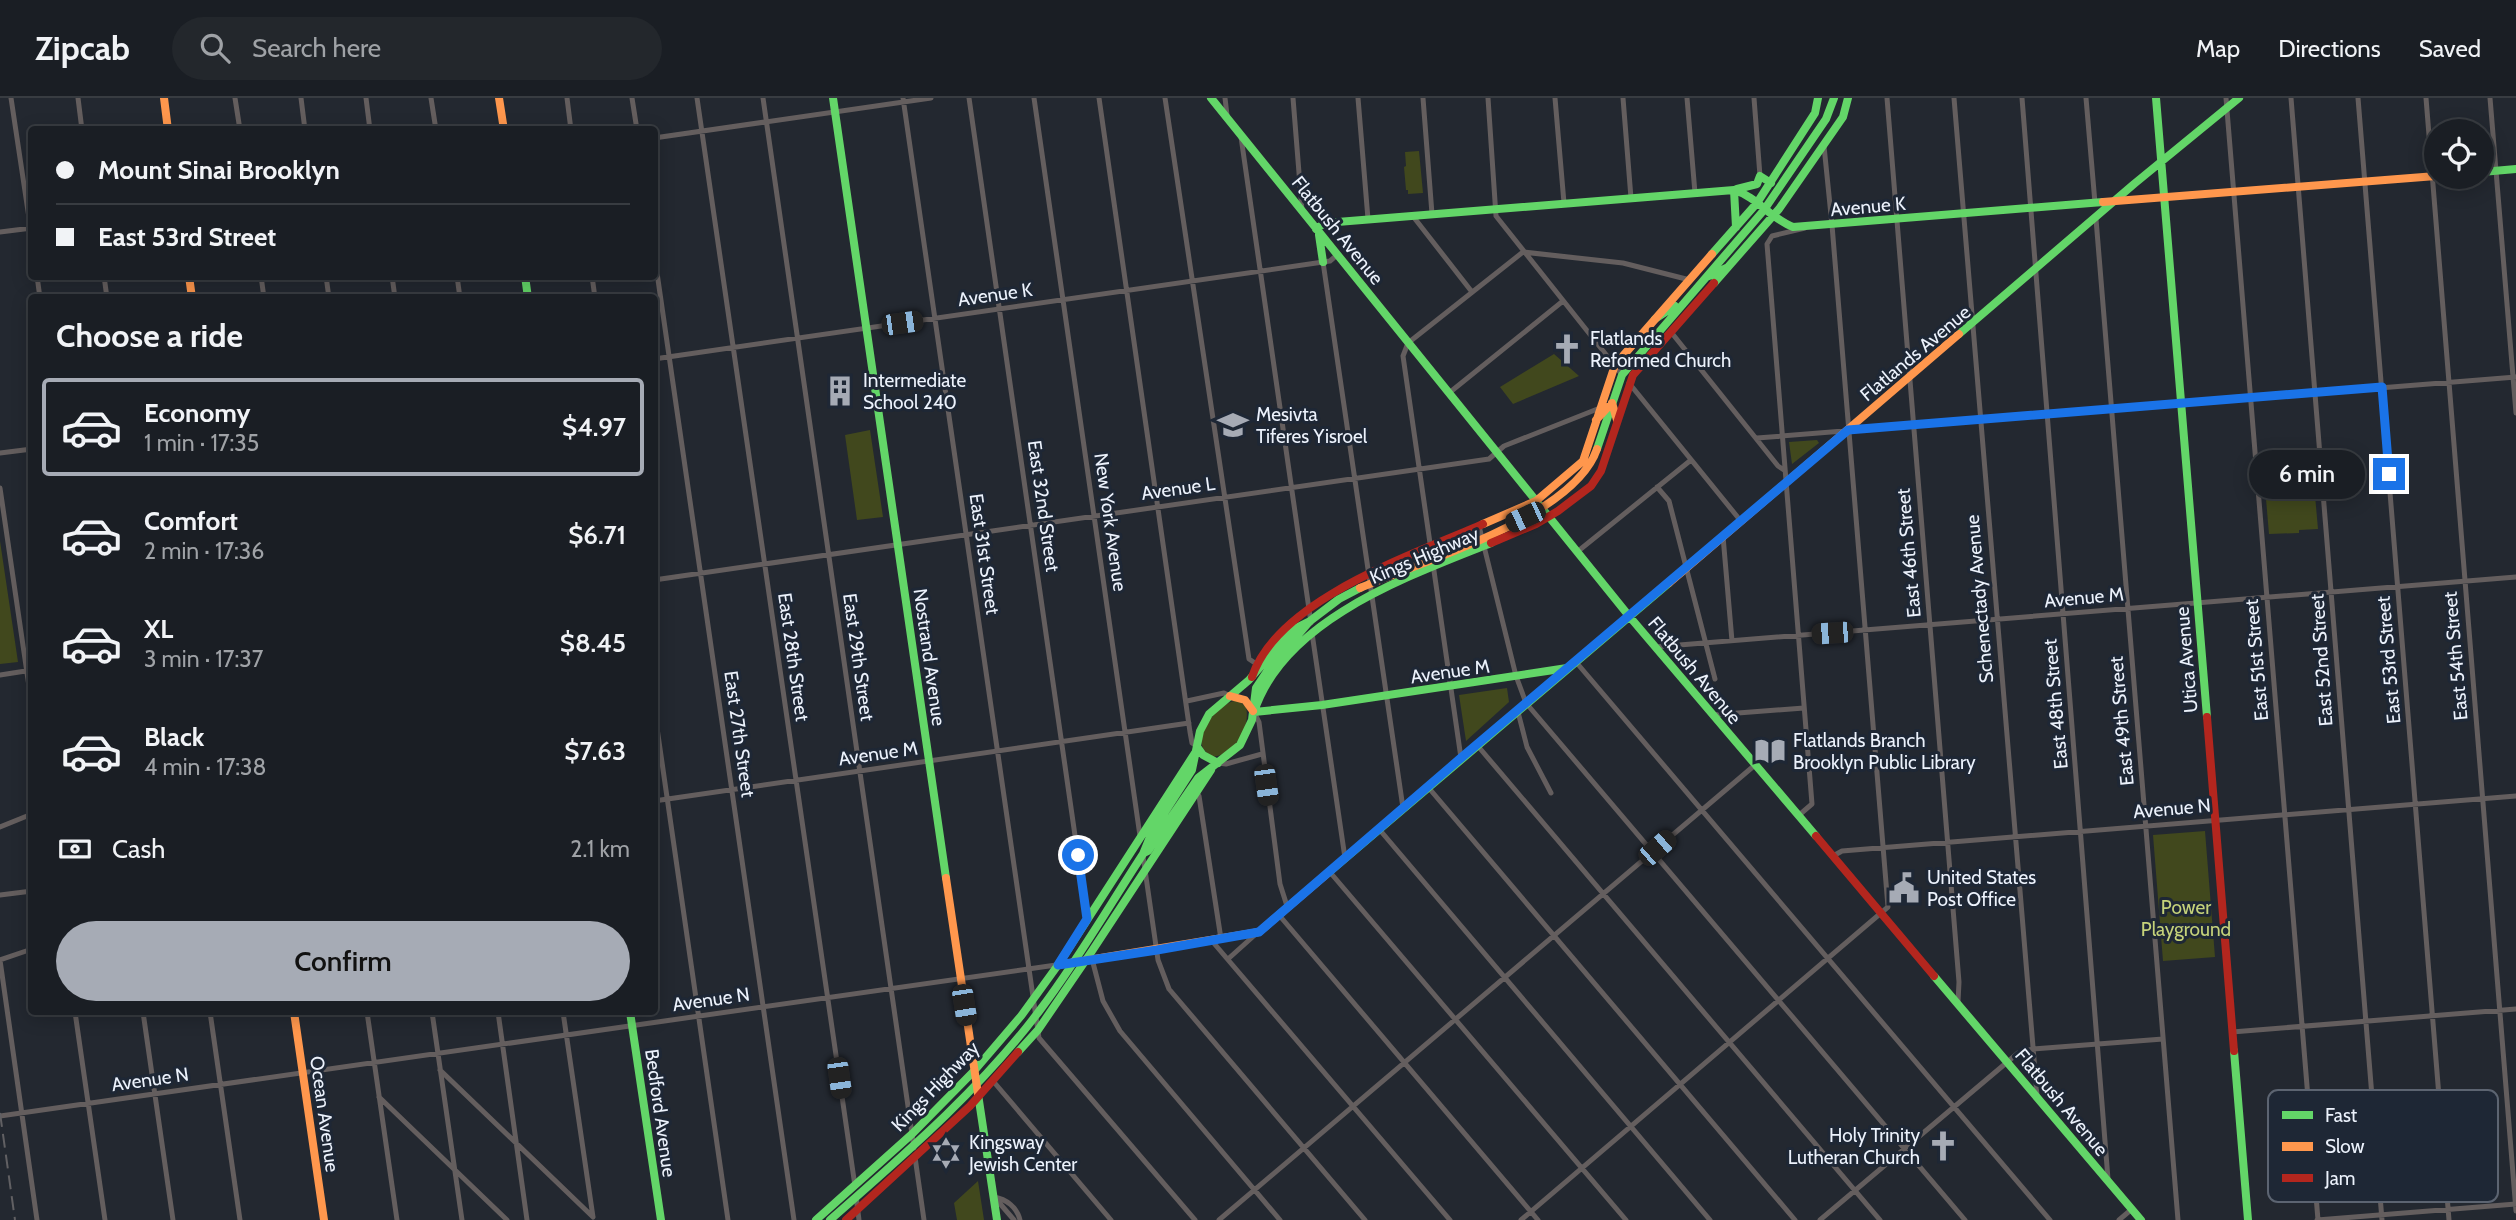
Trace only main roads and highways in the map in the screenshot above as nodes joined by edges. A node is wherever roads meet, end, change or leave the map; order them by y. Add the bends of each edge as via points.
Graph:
1 (164, 98) edge
2 (499, 98) edge
3 (833, 98) edge
4 (1211, 98) edge
5 (1818, 98) edge
6 (1834, 98) edge
7 (1849, 98) edge
8 (2156, 98) edge
9 (2239, 98) edge
10 (168, 126) edge
11 (502, 126) edge
12 (2162, 163) junction
13 (2516, 169) edge
14 (2494, 171) edge
15 (2424, 177) edge
16 (1770, 183) junction
17 (1734, 190) junction
18 (2165, 199) junction
19 (1757, 202) junction
20 (2113, 202) junction
21 (1764, 210) junction
22 (1772, 218) junction
23 (1736, 227) junction
24 (1318, 231) junction
25 (1323, 262) road end
26 (1728, 267) junction
27 (1704, 278) junction
28 (1683, 302) junction
29 (1655, 319) junction
30 (1612, 403) junction
31 (1596, 420) junction
32 (1617, 420) junction
33 (1536, 501) junction
34 (1542, 509) junction
35 (1549, 517) junction
36 (1371, 589) junction
37 (1629, 616) junction
38 (1310, 621) junction
39 (1567, 668) junction
40 (1252, 678) junction
41 (1230, 696) junction
42 (1254, 712) junction
43 (1198, 747) junction
44 (1218, 763) junction
45 (1143, 854) junction
46 (1259, 932) joint
47 (1089, 960) junction
48 (1070, 963) junction
49 (294, 1015) edge
50 (631, 1015) edge
51 (974, 1071) junction
52 (976, 1084) junction
53 (978, 1098) junction
54 (324, 1220) edge
55 (661, 1220) edge
56 (816, 1220) edge
57 (830, 1220) edge
58 (846, 1220) edge
59 (997, 1220) edge
60 (2141, 1220) edge
61 (2248, 1220) edge

1 - 10 main road
2 - 11 main road
3 - 51 main road, Nostrand Avenue
4 - 24 main road, Flatbush Avenue
5 - 16 main road, Kings Highway via 1815,113
6 - 21 main road, Kings Highway via 1826,119
7 - 22 main road, Kings Highway via 1843,117
8 - 12 main road, Utica Avenue
9 - 12 main road, Flatlands Avenue
12 - 18 main road, Utica Avenue
12 - 20 main road, Flatlands Avenue
13 - 14 main road
15 - 18 main road, Avenue K
16 - 17 main road via 1760,176 1755,185
16 - 19 main road, Kings Highway
17 - 19 main road, Avenue K
17 - 23 main road
17 - 24 main road via 1325,223
18 - 20 main road, Avenue K
18 - 61 main road, Utica Avenue
19 - 21 main road, Avenue K
19 - 23 main road, Kings Highway
20 - 22 main road, Avenue K via 1793,228
20 - 37 main road, Flatlands Avenue
21 - 22 main road, Avenue K
21 - 27 main road, Kings Highway
22 - 26 main road, Kings Highway
23 - 29 main road, Kings Highway
24 - 25 main road
24 - 33 main road, Flatbush Avenue
26 - 27 main road
26 - 32 main road, Kings Highway via 1633,375
27 - 28 main road, Kings Highway
28 - 29 main road
28 - 30 main road, Kings Highway via 1622,375
29 - 31 main road, Kings Highway via 1615,365
30 - 31 main road
30 - 32 main road
30 - 34 main road, Kings Highway via 1587,473
31 - 33 main road, Kings Highway via 1583,461
32 - 35 main road, Kings Highway via 1601,471 1591,486
33 - 34 main road, Flatbush Avenue
33 - 40 main road, Kings Highway via 1348,583 1308,608 1255,663
34 - 35 main road, Flatbush Avenue
34 - 36 main road, Kings Highway
35 - 36 main road, Kings Highway
35 - 37 main road, Flatbush Avenue
36 - 38 main road, Kings Highway via 1341,598
36 - 42 main road, Kings Highway via 1312,633 1278,668 1258,697
37 - 39 main road, Flatlands Avenue
37 - 60 main road, Flatbush Avenue
38 - 40 main road, Kings Highway via 1287,637
38 - 42 main road, Kings Highway via 1260,681
39 - 42 main road, Avenue M
39 - 46 main road, Flatlands Avenue
40 - 41 main road, Kings Highway
41 - 42 main road via 1245,700
41 - 43 main road, Kings Highway via 1204,720
42 - 44 main road, Kings Highway via 1242,741
43 - 44 main road
43 - 45 main road, Kings Highway via 1189,776 1147,840
43 - 51 main road, Kings Highway via 1058,965
44 - 45 main road, Kings Highway via 1198,778
44 - 47 main road, Kings Highway
45 - 48 main road, Kings Highway
46 - 47 main road, Avenue N
47 - 48 main road, Avenue N
47 - 53 main road, Kings Highway via 1038,1030
48 - 52 main road, Kings Highway via 1037,1015
49 - 54 main road, Ocean Avenue
50 - 55 main road, Bedford Avenue
51 - 52 main road, Nostrand Avenue
51 - 56 main road, Kings Highway
52 - 53 main road, Nostrand Avenue
52 - 57 main road, Kings Highway
53 - 58 main road, Kings Highway
53 - 59 main road, Nostrand Avenue

